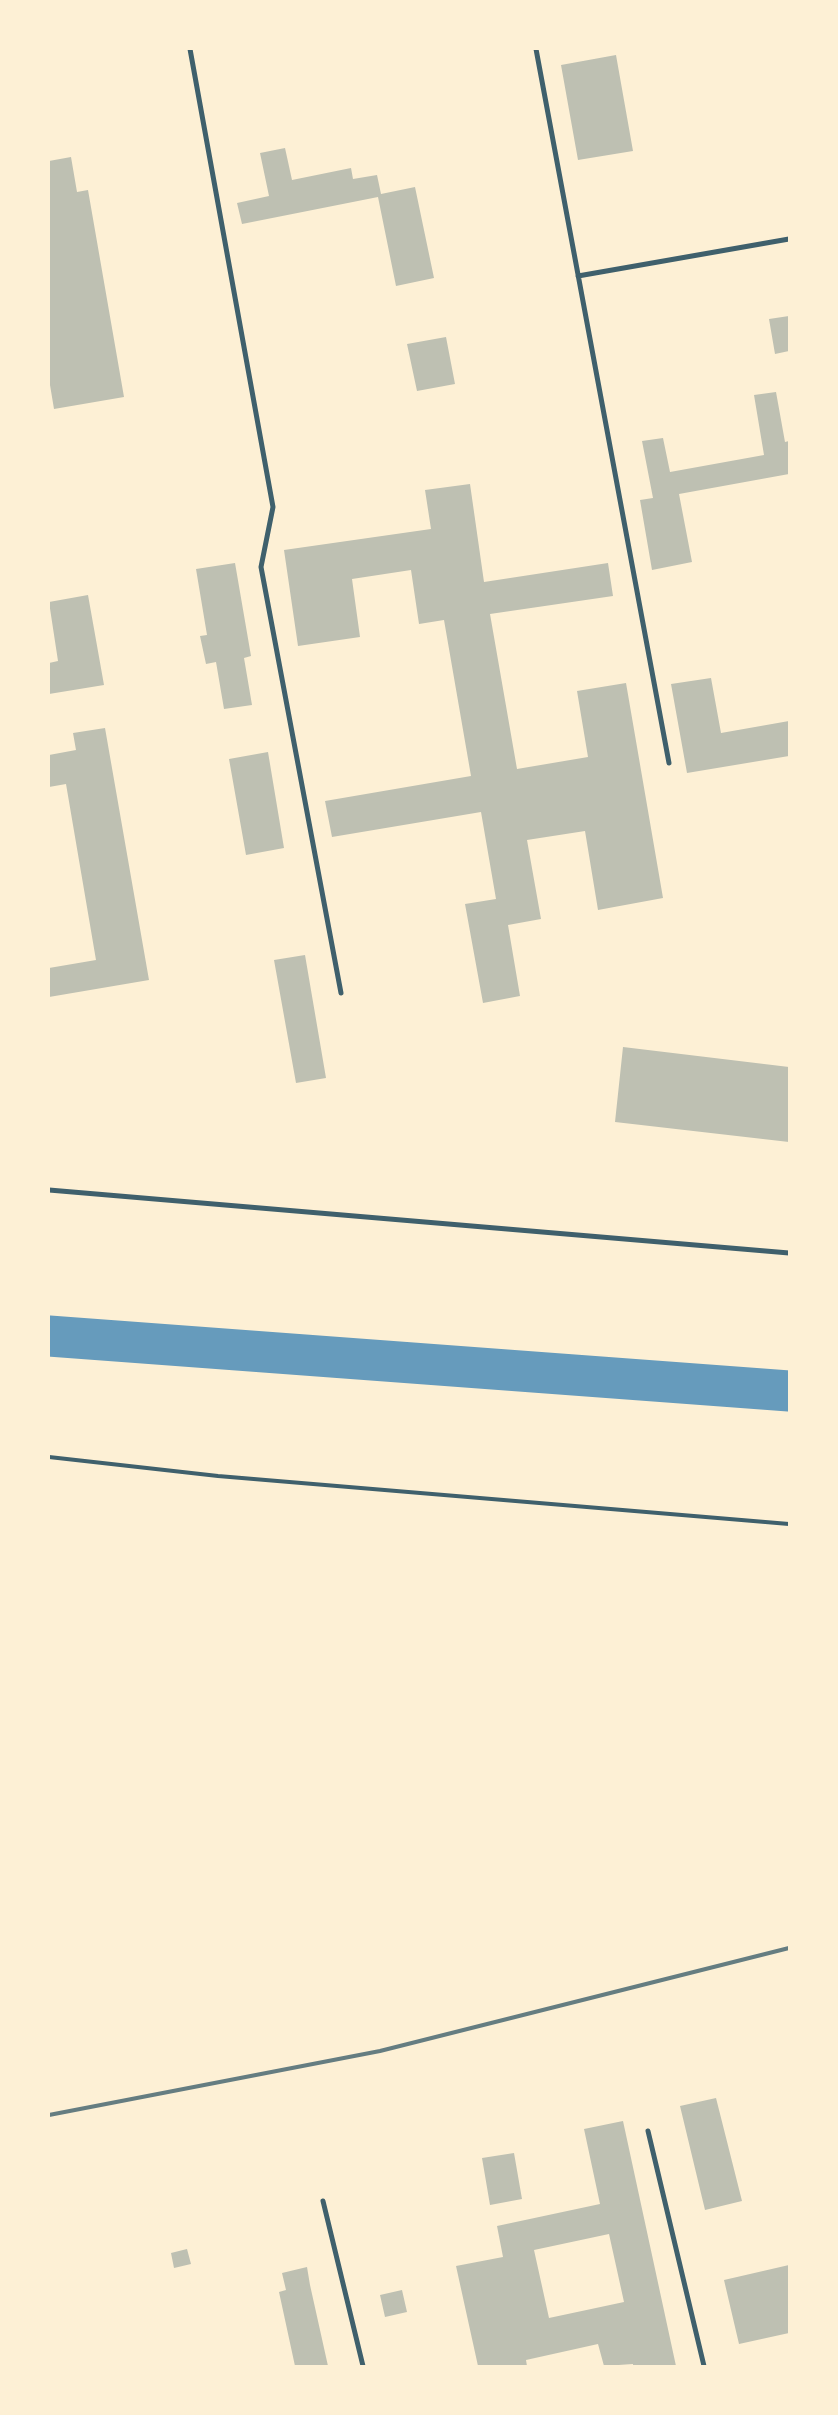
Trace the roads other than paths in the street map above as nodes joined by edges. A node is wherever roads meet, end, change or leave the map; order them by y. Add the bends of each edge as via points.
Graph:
1 (190, 49) edge
2 (536, 49) edge
3 (789, 239) edge
4 (578, 276) junction
5 (669, 762) dead end
6 (341, 993) dead end
7 (49, 1190) edge
8 (789, 1253) edge
9 (49, 1458) edge
10 (789, 1524) edge
11 (648, 2131) dead end
12 (323, 2202) dead end
13 (363, 2366) edge
14 (704, 2366) edge

1 - 6 street via 273,507 262,566
2 - 4 street
3 - 4 street
4 - 5 street
7 - 8 street
9 - 10 lane via 218,1476
11 - 14 street
12 - 13 street

